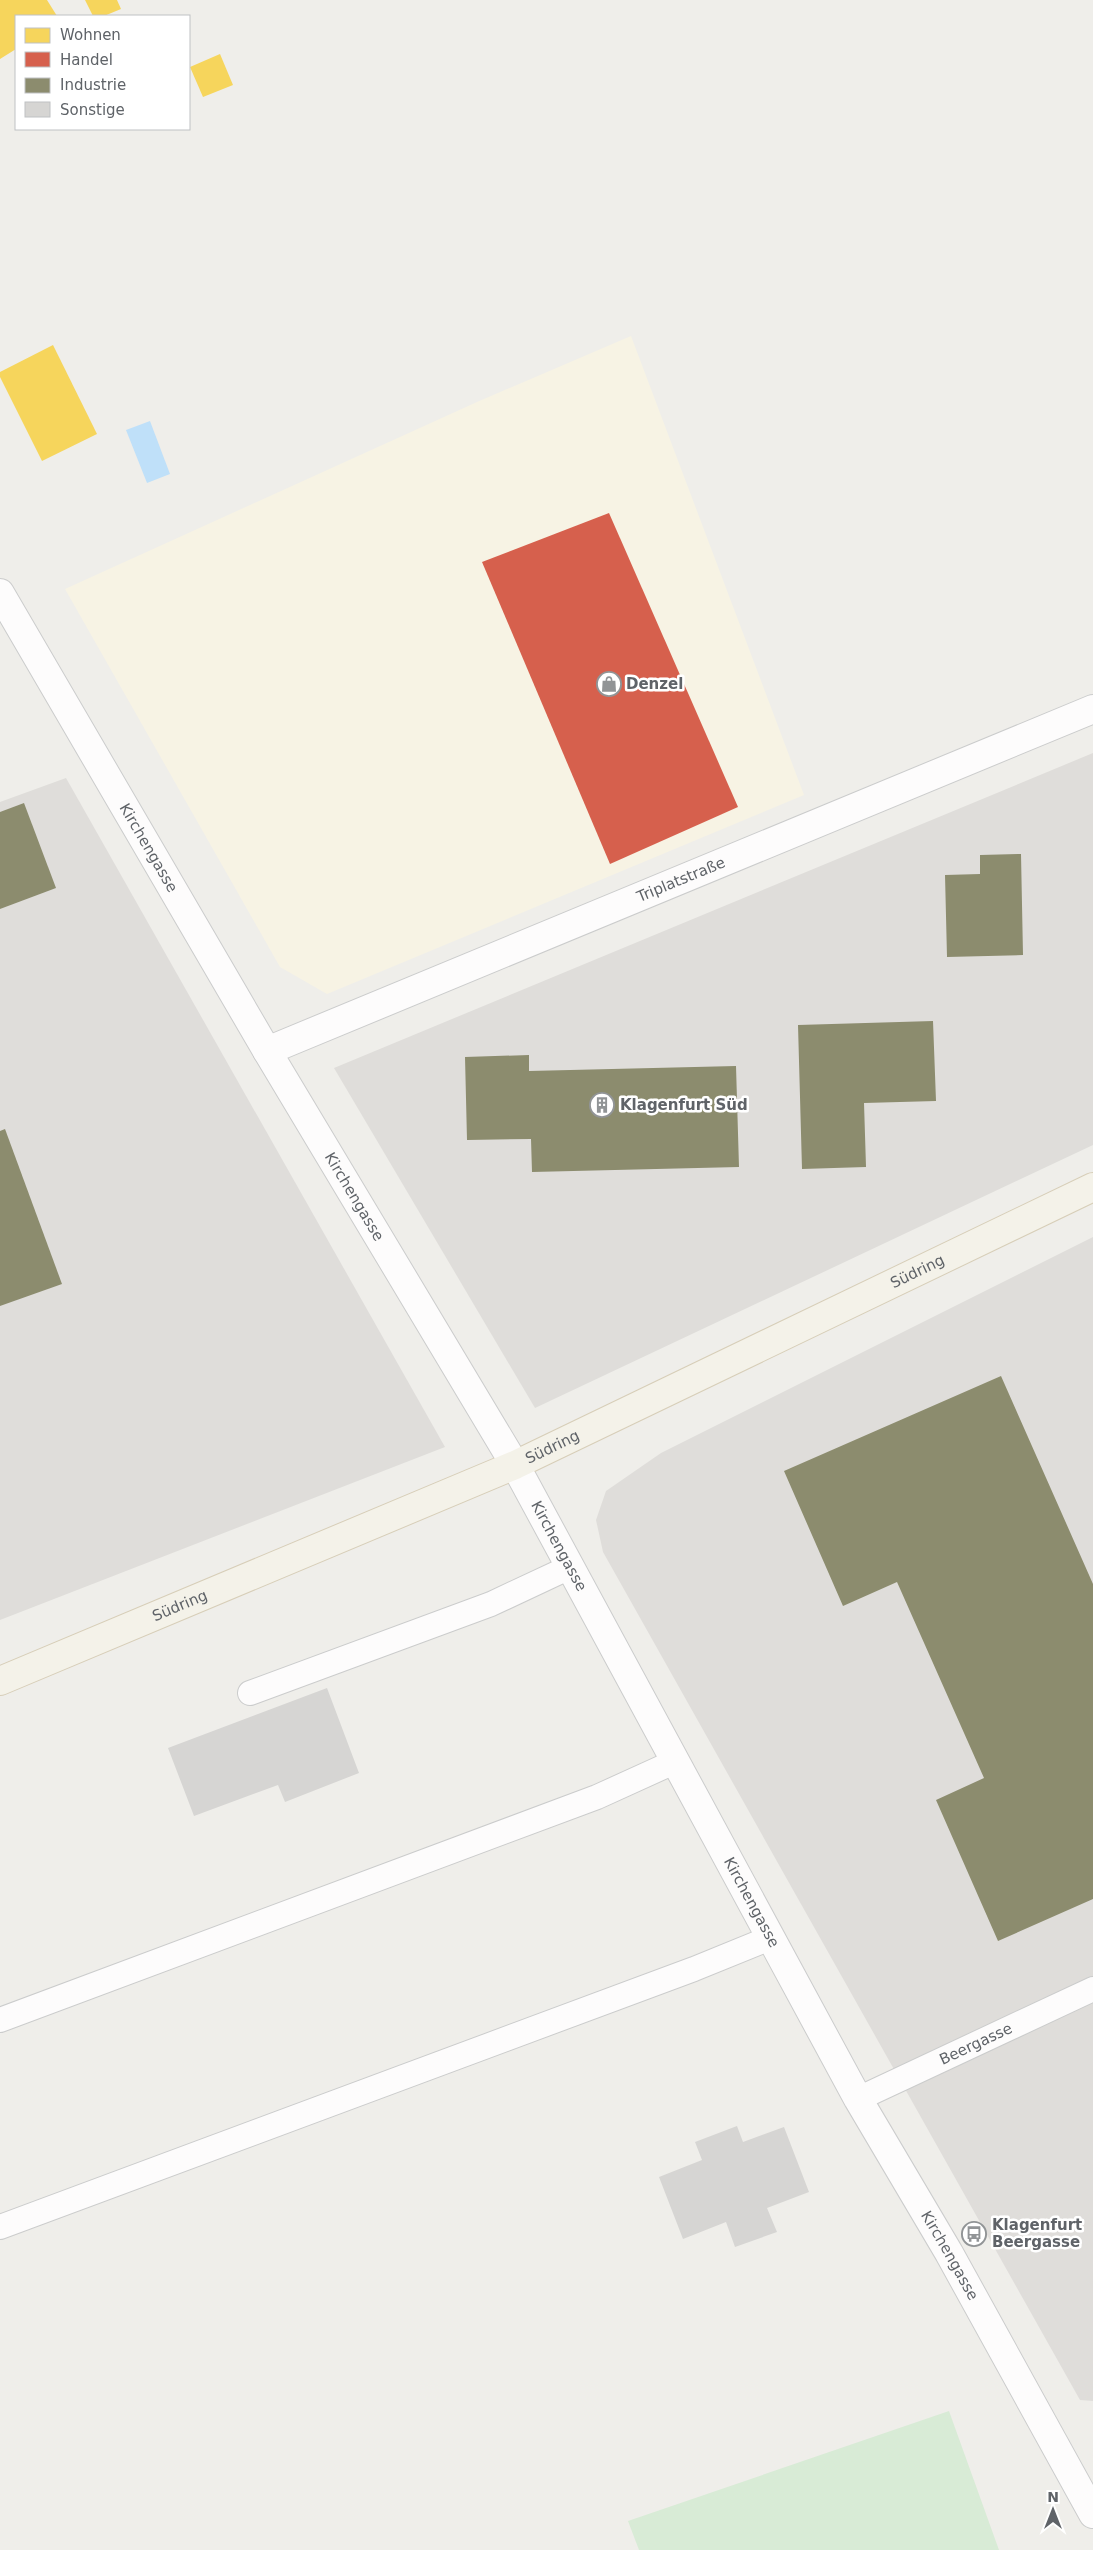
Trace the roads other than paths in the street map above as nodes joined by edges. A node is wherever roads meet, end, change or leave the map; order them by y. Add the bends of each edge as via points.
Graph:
1 (0, 593) edge
2 (1093, 709) edge
3 (267, 1051) junction
4 (1093, 1186) edge
5 (515, 1465) junction
6 (570, 1567) junction
7 (0, 1681) edge
8 (250, 1693) dead end
9 (674, 1762) junction
10 (770, 1938) junction
11 (1093, 1989) edge
12 (0, 2020) edge
13 (858, 2099) junction
14 (0, 2227) edge
15 (1093, 2514) edge

1 - 3 street, Kirchengasse
2 - 3 street, Triplatstraße
3 - 5 street, Kirchengasse
4 - 5 main road, Südring
5 - 6 street, Kirchengasse
5 - 7 main road, Südring
6 - 8 lane via 491,1604
6 - 9 street, Kirchengasse
9 - 10 street, Kirchengasse
9 - 12 lane via 597,1798
10 - 13 street, Kirchengasse
10 - 14 lane
11 - 13 lane, Beergasse
13 - 15 street, Kirchengasse

